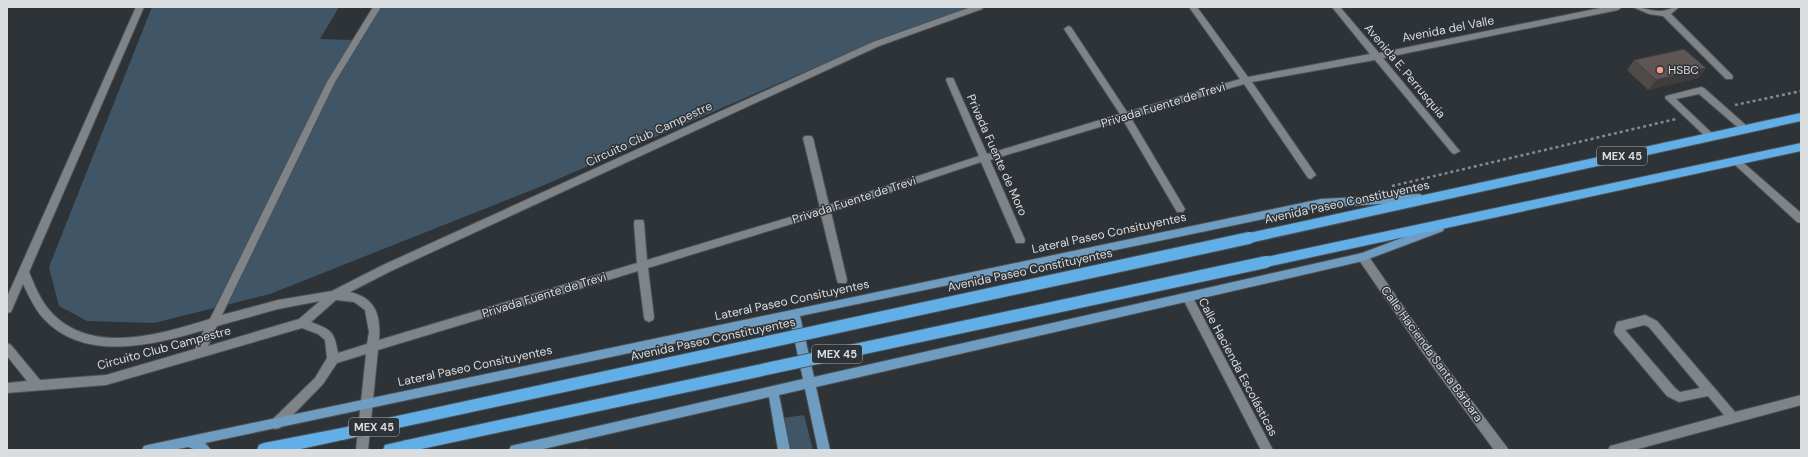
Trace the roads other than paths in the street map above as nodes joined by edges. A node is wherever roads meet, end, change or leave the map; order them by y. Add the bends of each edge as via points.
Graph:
1 (140, 7) edge
2 (377, 7) edge
3 (979, 7) edge
4 (1193, 7) edge
5 (1336, 7) edge
6 (1618, 7) edge
7 (1637, 7) edge
8 (1675, 7) edge
9 (1665, 13) junction
10 (1068, 29) dead end
11 (1378, 56) junction
12 (1729, 77) dead end
13 (950, 80) dead end
14 (1246, 80) junction
15 (1801, 116) edge
16 (1126, 117) junction
17 (1745, 129) junction
18 (1711, 137) junction
19 (808, 138) dead end
20 (1801, 147) edge
21 (1455, 151) dead end
22 (984, 158) junction
23 (1736, 161) junction
24 (1311, 176) dead end
25 (1444, 196) junction
26 (1180, 209) dead end
27 (825, 210) junction
28 (1801, 219) edge
29 (1458, 220) junction
30 (639, 223) dead end
31 (1020, 240) dead end
32 (1363, 257) junction
33 (642, 265) junction
34 (24, 272) junction
35 (842, 280) dead end
36 (334, 295) junction
37 (1187, 297) junction
38 (7, 309) edge
39 (794, 313) junction
40 (648, 317) dead end
41 (214, 322) junction
42 (302, 323) junction
43 (373, 347) junction
44 (7, 348) edge
45 (198, 354) junction
46 (333, 359) junction
47 (810, 383) junction
48 (37, 385) junction
49 (7, 388) edge
50 (773, 391) junction
51 (1710, 391) junction
52 (1801, 400) edge
53 (367, 403) junction
54 (1733, 418) junction
55 (276, 424) junction
56 (189, 442) junction
57 (148, 450) edge
58 (205, 450) edge
59 (264, 450) edge
60 (362, 450) edge
61 (390, 450) edge
62 (515, 450) edge
63 (784, 450) edge
64 (824, 450) edge
65 (1267, 450) edge
66 (1503, 450) edge
67 (1614, 450) edge

1 - 34 street
2 - 41 street via 331,82
3 - 36 street, Circuito Club Campestre via 876,44 394,265
4 - 14 street
5 - 11 street, Avenida E. Perrusquia
6 - 11 street, Avenida del Valle
7 - 9 street via 1646,11
8 - 9 street
9 - 12 street
10 - 16 street
11 - 14 street, Privada Fuente de Trevi
11 - 21 street, Avenida E. Perrusquia
13 - 22 street, Privada Fuente de Moro
14 - 16 street, Privada Fuente de Trevi
14 - 24 street
15 - 17 highway, Avenida Paseo Constituyentes / MEX 45
16 - 22 street, Privada Fuente de Trevi
16 - 26 street
17 - 18 highway, Avenida Paseo Constituyentes / MEX 45
17 - 18 street via 1701,90 1669,98
18 - 25 highway, Avenida Paseo Constituyentes / MEX 45
19 - 27 street
20 - 23 highway, MEX 45
22 - 27 street, Privada Fuente de Trevi
22 - 31 street, Privada Fuente de Moro
23 - 28 street
23 - 29 highway, MEX 45
25 - 39 main road, Lateral Paseo Consituyentes via 1321,204
25 - 59 highway, Avenida Paseo Constituyentes / MEX 45, bridge
27 - 33 street, Privada Fuente de Trevi
27 - 35 street
29 - 32 main road
29 - 61 highway, MEX 45, bridge
30 - 33 street
32 - 37 main road
32 - 66 street, Calle Hacienda Santa Bárbara via 1427,350
33 - 40 street
33 - 43 street, Privada Fuente de Trevi
34 - 38 street
34 - 41 street, Circuito Club Campestre via 34,298 48,316 67,330 92,340 128,342 174,334
36 - 41 street, Circuito Club Campestre via 291,301
36 - 42 street, Circuito Club Campestre
36 - 43 street via 359,299 367,305 372,315
37 - 47 main road
37 - 65 street, Calle Hacienda Escolásticas
39 - 47 main road
39 - 53 main road, Lateral Paseo Consituyentes
41 - 45 street
42 - 45 street, Circuito Club Campestre
42 - 46 street via 322,331 330,338
43 - 46 street, Privada Fuente de Trevi
43 - 53 street
44 - 48 street
45 - 48 street, Circuito Club Campestre via 106,380
46 - 55 street via 319,381
47 - 50 main road
47 - 64 main road
48 - 49 street, Circuito Club Campestre
50 - 62 main road
50 - 63 main road
51 - 51 street via 1653,324 1645,320 1620,325 1619,331 1671,392 1679,397
51 - 54 street
52 - 54 street
53 - 55 main road, Lateral Paseo Consituyentes
53 - 60 street
54 - 67 street
55 - 56 main road, Lateral Paseo Consituyentes
56 - 57 main road, Lateral Paseo Consituyentes
56 - 58 main road via 198,444

